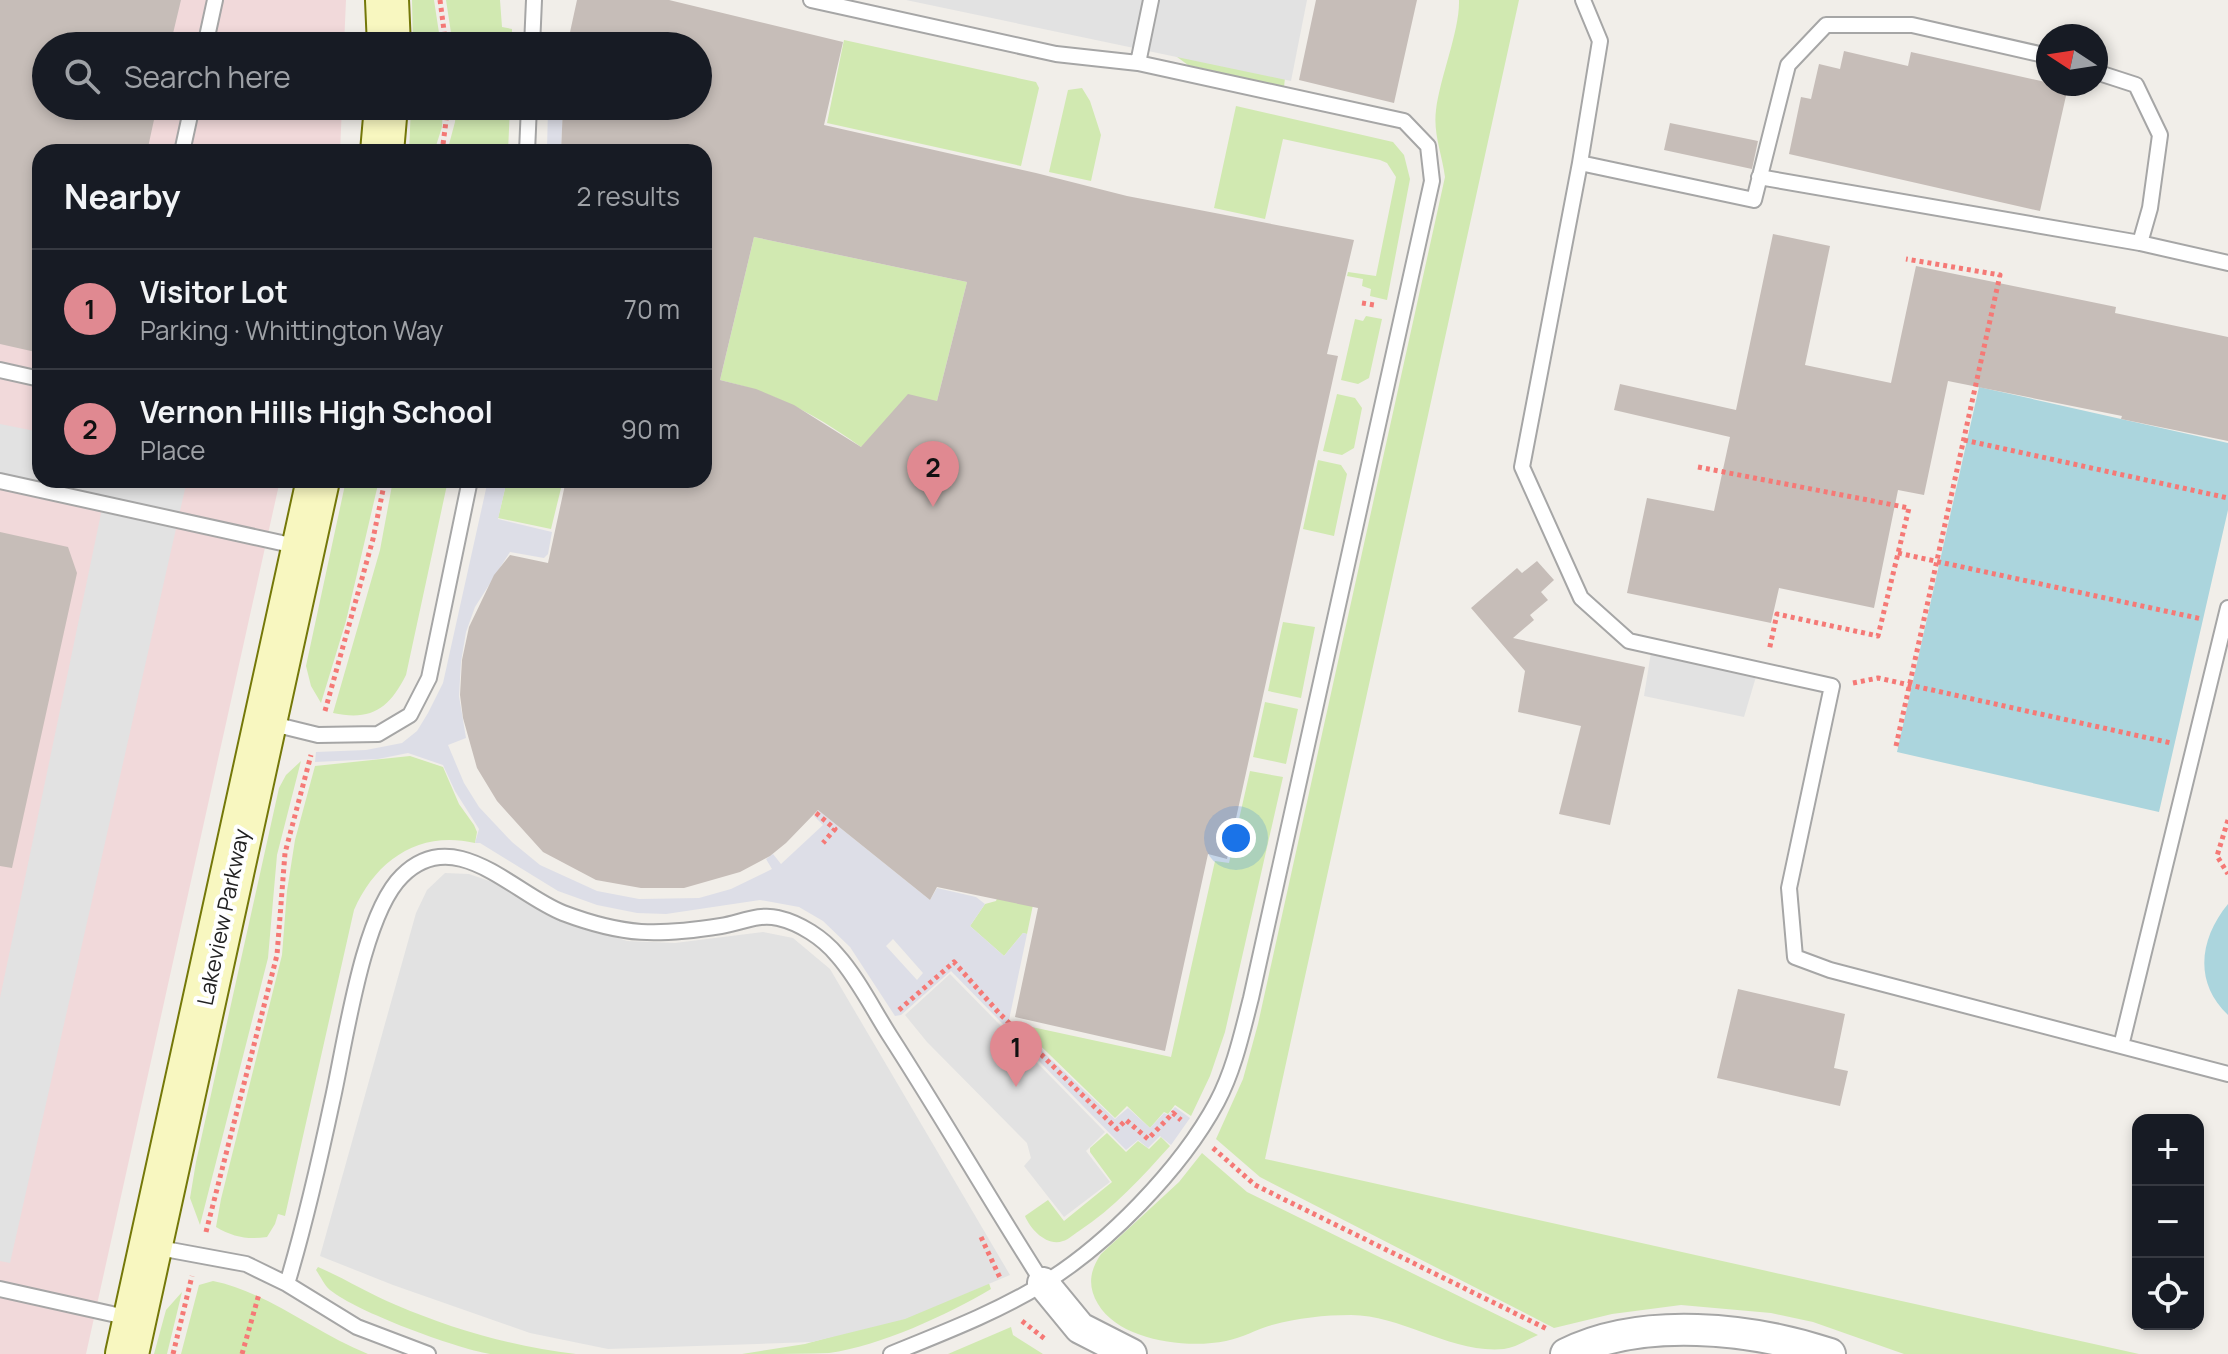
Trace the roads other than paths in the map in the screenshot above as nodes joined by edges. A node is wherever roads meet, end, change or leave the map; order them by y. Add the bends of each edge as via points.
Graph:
1 (215, 0) edge
2 (387, 0) edge
3 (534, 0) edge
4 (811, 0) edge
5 (1151, 0) edge
6 (1583, 0) edge
7 (208, 32) edge
8 (388, 32) edge
9 (533, 32) edge
10 (2036, 53) edge
11 (1138, 63) junction
12 (2108, 76) edge
13 (189, 120) edge
14 (385, 120) edge
15 (528, 120) edge
16 (184, 144) edge
17 (383, 144) edge
18 (527, 144) edge
19 (1580, 163) junction
20 (1759, 177) junction
21 (2140, 243) junction
22 (2228, 263) edge
23 (0, 370) edge
24 (32, 377) edge
25 (0, 481) edge
26 (316, 488) edge
27 (468, 488) edge
28 (303, 548) junction
29 (2228, 608) edge
30 (266, 722) junction
31 (2121, 1046) junction
32 (2228, 1074) edge
33 (150, 1247) junction
34 (1043, 1283) junction
35 (287, 1284) junction
36 (0, 1289) edge
37 (130, 1337) edge
38 (1574, 1350) edge
39 (428, 1354) edge
40 (891, 1354) edge
41 (1131, 1354) edge
42 (1830, 1354) edge

1 - 7 lane
2 - 8 street
3 - 9 lane
4 - 11 lane via 1056,54
5 - 11 lane
6 - 19 lane via 1600,41
10 - 20 lane via 1912,25 1826,25 1788,65
11 - 34 lane via 1404,121 1428,146 1432,181 1236,1057 1197,1134 1152,1191 1092,1247
12 - 21 lane via 2136,85 2160,135
13 - 16 lane
14 - 17 street
15 - 18 lane
19 - 20 lane via 1754,200
19 - 31 lane via 1522,467 1581,598 1629,641 1832,686 1789,888 1795,957
20 - 21 lane
21 - 22 lane
23 - 24 lane
25 - 28 lane
26 - 28 street, Lakeview Parkway
27 - 30 lane via 429,678 410,715 378,734 318,735
28 - 30 street, Lakeview Parkway
29 - 31 lane
30 - 33 street, Lakeview Parkway
31 - 32 lane
33 - 35 lane via 246,1264
33 - 37 street, Lakeview Parkway
34 - 35 lane via 839,956 810,932 777,917 755,917 670,934 628,933 558,911 475,862 449,856 403,874 375,917
34 - 40 lane via 965,1324
34 - 41 street via 1080,1328
35 - 39 lane via 357,1327
36 - 37 lane
38 - 42 street via 1645,1332 1722,1331

